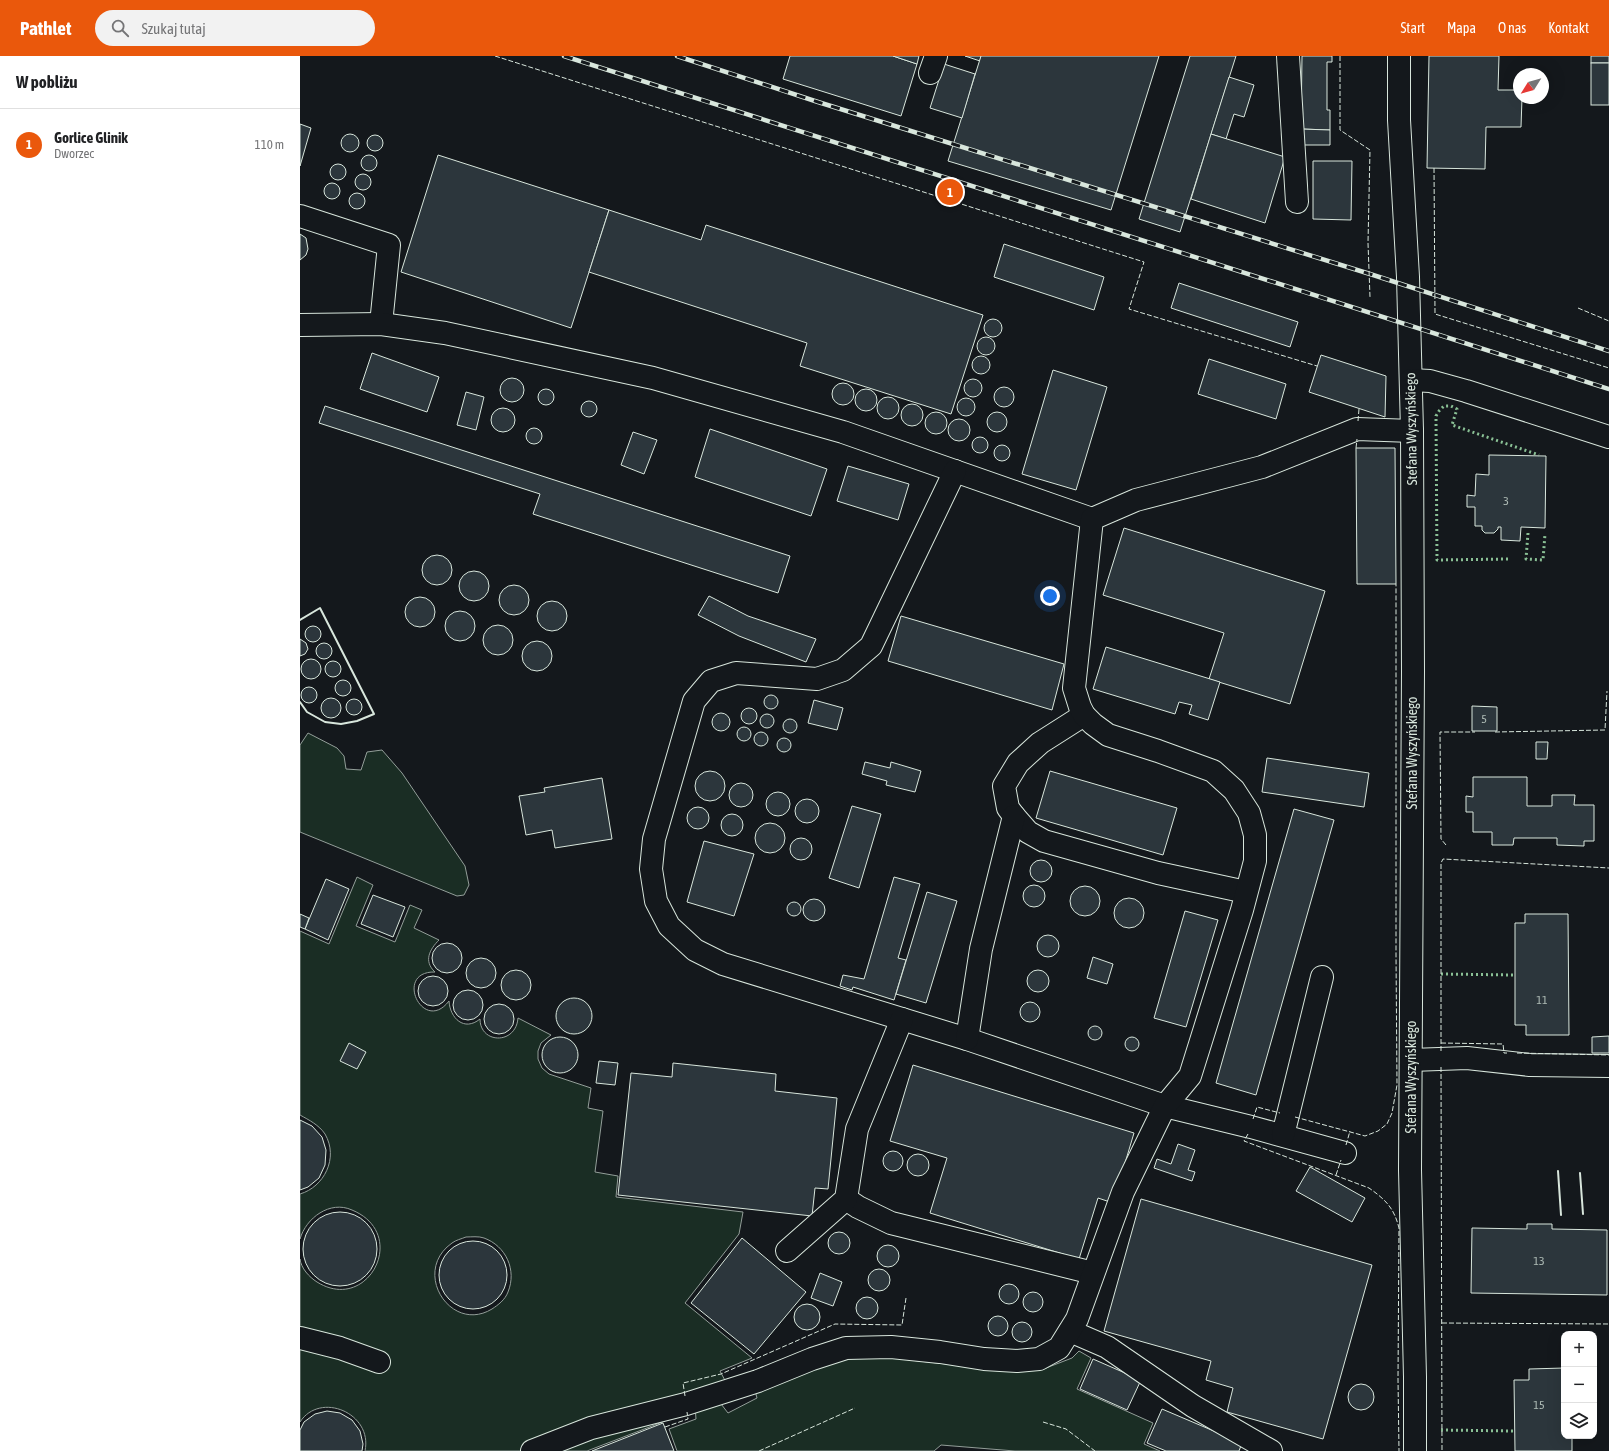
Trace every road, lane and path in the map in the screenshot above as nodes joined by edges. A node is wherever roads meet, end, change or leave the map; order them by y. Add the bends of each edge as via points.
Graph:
1 (1288, 56) edge
2 (1399, 56) edge
3 (1297, 202) dead end
4 (300, 216) edge
5 (381, 324) junction
6 (300, 325) edge
7 (1411, 380) junction
8 (1412, 431) junction
9 (1609, 437) edge
10 (955, 471) junction
11 (1092, 519) junction
12 (1084, 715) junction
13 (1014, 816) junction
14 (1246, 892) junction
15 (1322, 977) dead end
16 (902, 1020) junction
17 (967, 1039) junction
18 (1411, 1060) junction
19 (1609, 1066) edge
20 (1165, 1106) junction
21 (1283, 1136) junction
22 (1345, 1152) dead end
23 (846, 1198) junction
24 (787, 1251) dead end
25 (1094, 1273) junction
26 (1070, 1331) junction
27 (300, 1338) edge
28 (379, 1362) dead end
29 (532, 1451) edge
30 (1271, 1451) edge
31 (1415, 1451) edge

1 - 3 street
2 - 7 street, Stefana Wyszyńskiego via 1399,120
4 - 5 street via 389,245
5 - 6 street
5 - 10 street via 445,333 653,378 843,432
7 - 8 street, Stefana Wyszyńskiego
7 - 9 street via 1430,381 1460,389
8 - 11 street via 1357,429 1262,467 1136,500
8 - 18 street, Stefana Wyszyńskiego
10 - 11 street
10 - 16 street via 871,646 843,670 817,679 736,673 711,682 694,701 654,839 651,869 656,901 669,926 695,950 723,964
11 - 12 street via 1074,688
12 - 13 street via 1040,742 1018,763 1004,786 1008,808
12 - 14 street via 1108,735 1213,771 1234,790 1249,813 1254,835 1255,861
13 - 14 street via 1028,832 1044,841 1158,873
13 - 17 street via 981,949
14 - 20 street via 1190,1076
15 - 21 street
16 - 17 street
16 - 23 street via 857,1129
17 - 20 street
18 - 19 street via 1467,1058 1530,1065
18 - 31 street, Stefana Wyszyńskiego via 1410,1170
20 - 21 street
20 - 25 street via 1123,1192
21 - 22 street
23 - 24 street
23 - 25 street via 858,1207 891,1222
25 - 26 street
26 - 29 street via 1059,1348 1039,1359 1017,1361 984,1360 891,1347 846,1348 758,1381 686,1404 590,1428
26 - 30 street via 1106,1347 1192,1406
27 - 28 street via 340,1348

